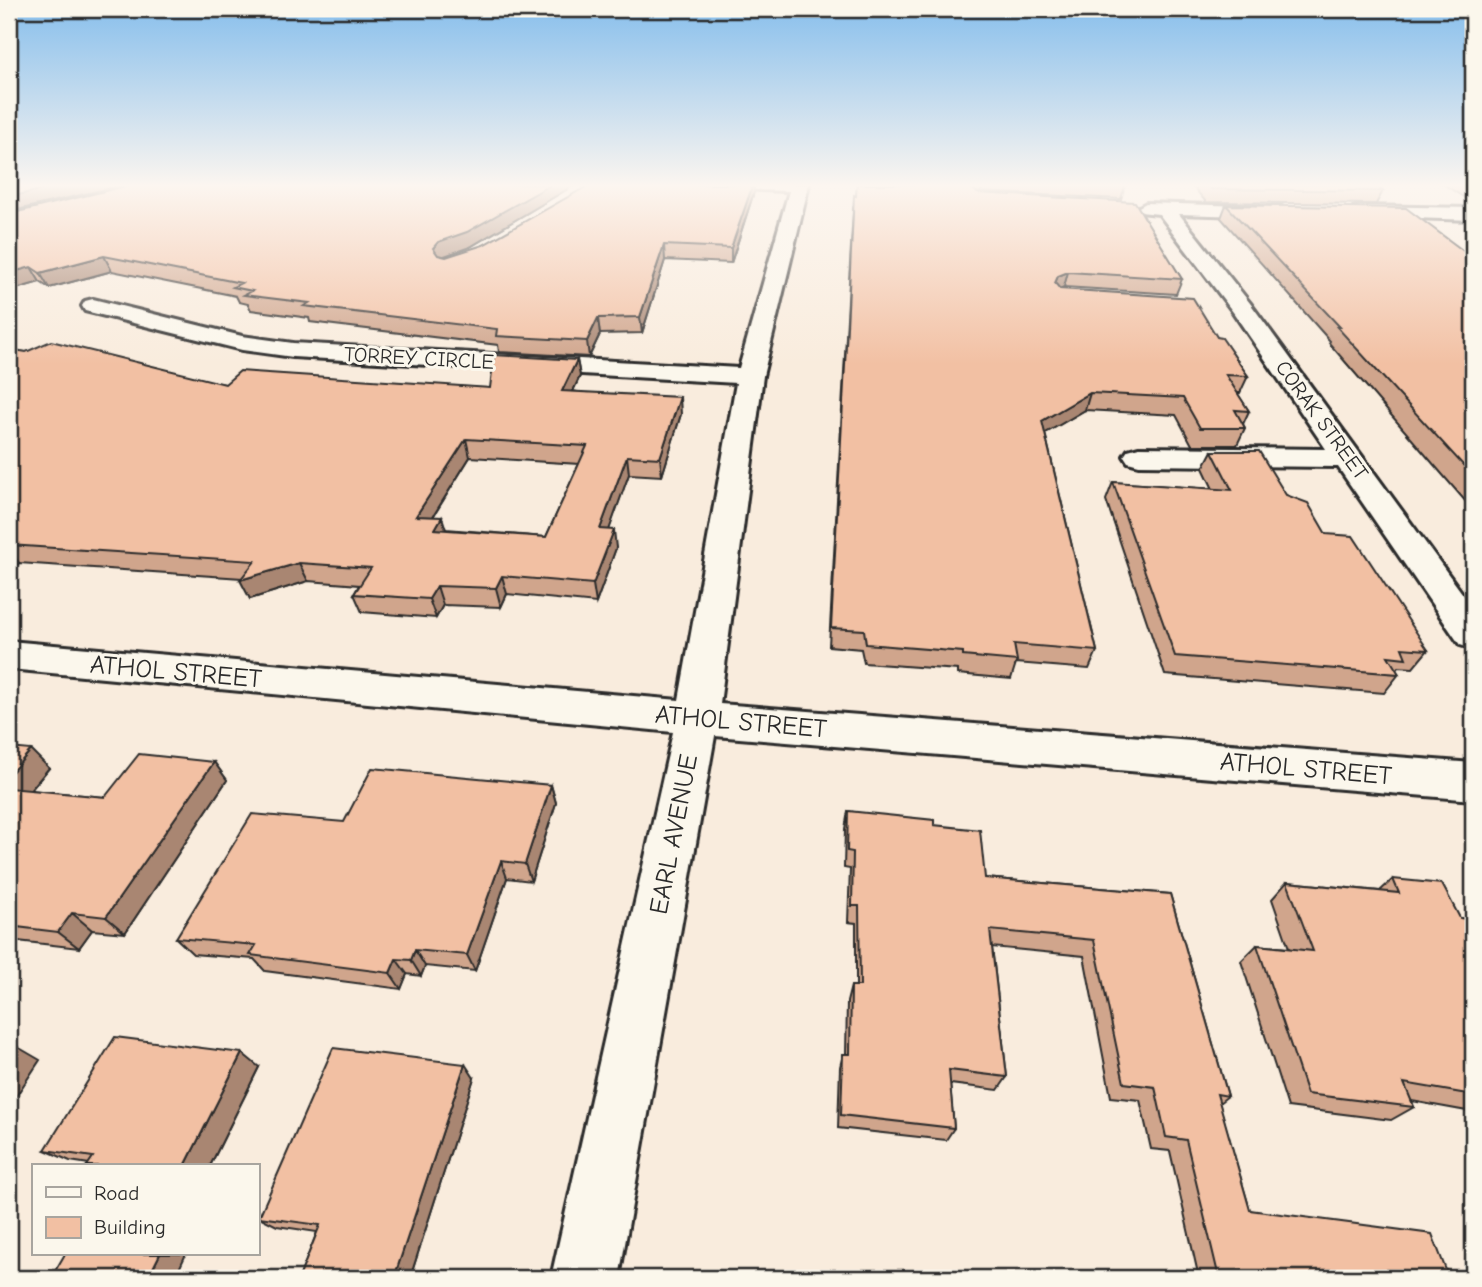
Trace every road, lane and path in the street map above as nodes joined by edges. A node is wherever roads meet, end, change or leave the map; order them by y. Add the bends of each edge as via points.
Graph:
1 (785, 244) edge
2 (1188, 244) edge
3 (93, 306) dead end
4 (750, 376) junction
5 (1139, 456) dead end
6 (1350, 458) junction
7 (1473, 636) edge
8 (9, 655) edge
9 (697, 718) junction
10 (1473, 782) edge
11 (585, 1278) edge

1 - 4 street, EARL AVENUE
2 - 6 street, CORAK STREET via 1228,307
3 - 4 street, TORREY CIRCLE via 242,343 293,350
4 - 9 street, EARL AVENUE
5 - 6 street
6 - 7 street, CORAK STREET
8 - 9 street, ATHOL STREET
9 - 10 street, ATHOL STREET
9 - 11 street, EARL AVENUE

